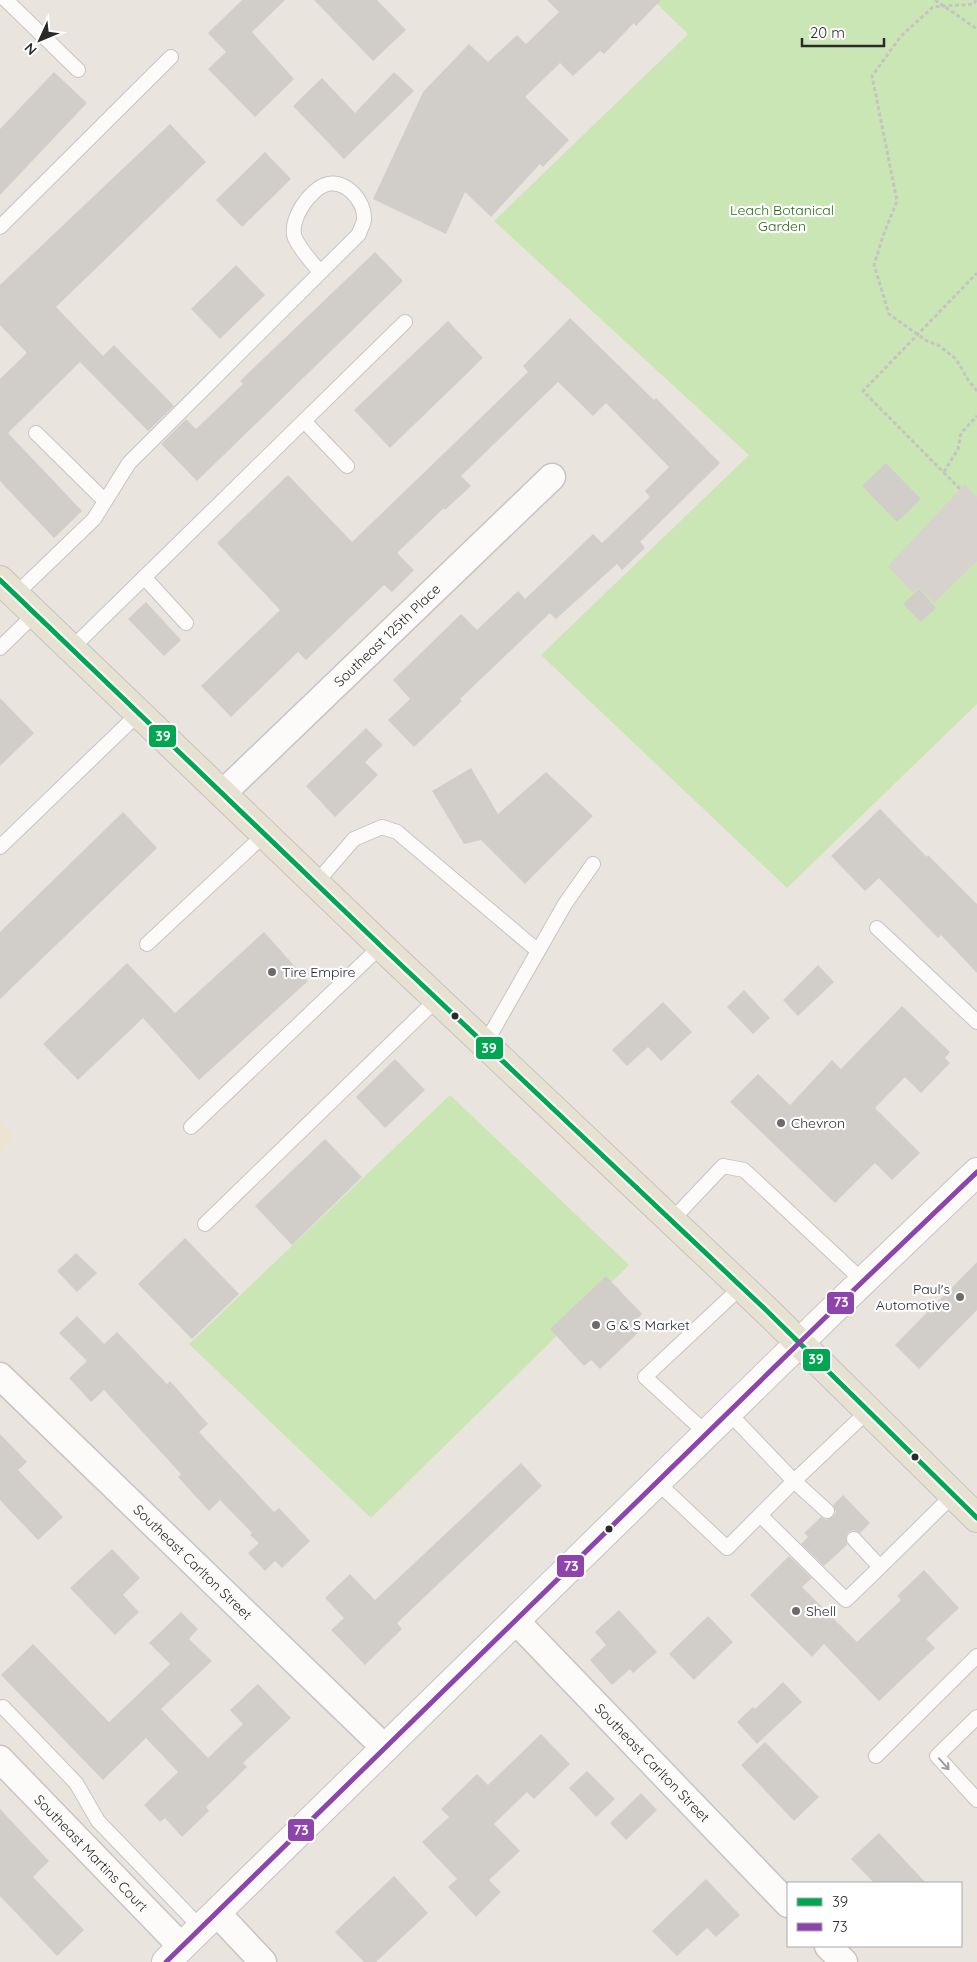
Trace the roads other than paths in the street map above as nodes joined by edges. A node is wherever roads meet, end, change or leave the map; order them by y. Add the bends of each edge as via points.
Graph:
1 (6, 0) edge
2 (171, 57) dead end
3 (78, 70) dead end
4 (0, 228) edge
5 (320, 272) junction
6 (406, 322) dead end
7 (304, 421) junction
8 (36, 433) dead end
9 (347, 466) dead end
10 (552, 477) dead end
11 (106, 501) junction
12 (144, 578) junction
13 (8, 588) edge
14 (35, 614) junction
15 (186, 622) dead end
16 (0, 648) edge
17 (71, 648) junction
18 (139, 713) junction
19 (222, 794) junction
20 (265, 834) junction
21 (0, 847) edge
22 (593, 864) dead end
23 (316, 882) junction
24 (877, 928) dead end
25 (147, 944) dead end
26 (381, 946) junction
27 (538, 951) junction
28 (437, 999) junction
29 (977, 1022) edge
30 (485, 1044) junction
31 (191, 1127) dead end
32 (977, 1172) edge
33 (671, 1221) junction
34 (205, 1224) dead end
35 (863, 1280) junction
36 (741, 1287) junction
37 (799, 1342) junction
38 (0, 1376) edge
39 (868, 1411) junction
40 (728, 1412) junction
41 (706, 1433) junction
42 (794, 1481) junction
43 (657, 1482) junction
44 (953, 1495) junction
45 (826, 1511) dead end
46 (760, 1515) junction
47 (977, 1518) edge
48 (854, 1539) dead end
49 (880, 1566) junction
50 (515, 1620) junction
51 (977, 1656) edge
52 (3, 1707) dead end
53 (977, 1718) edge
54 (385, 1748) junction
55 (876, 1756) dead end
56 (0, 1759) edge
57 (977, 1800) edge
58 (787, 1903) edge
59 (209, 1920) junction
60 (829, 1947) edge
61 (174, 1955) edge
62 (264, 1962) edge
63 (844, 1962) edge

1 - 3 lane
2 - 4 lane
5 - 5 lane via 359,234 364,219 357,195 342,185 328,184 314,192 300,207 294,221 294,236 303,253
5 - 11 lane via 129,463
6 - 7 lane
7 - 9 lane
7 - 12 lane
8 - 11 lane
10 - 19 street, Southeast 125th Place
11 - 13 lane via 94,518
12 - 15 lane
12 - 17 lane
13 - 14 main road
14 - 16 lane
14 - 17 main road
17 - 18 main road
18 - 19 main road
18 - 21 lane
19 - 20 main road
20 - 23 main road
20 - 25 lane
22 - 27 lane
23 - 26 main road
23 - 27 lane via 354,839 382,827 397,832
24 - 29 lane
26 - 28 main road
26 - 31 lane
27 - 30 lane
28 - 30 main road
28 - 34 lane
30 - 33 main road
32 - 35 main road
33 - 35 lane via 723,1166 744,1170
33 - 36 main road
35 - 37 main road
36 - 37 main road
36 - 41 lane via 644,1377
37 - 39 main road
37 - 40 main road
38 - 54 street, Southeast Carlton Street
39 - 42 lane
39 - 44 main road
40 - 41 main road
40 - 42 lane
41 - 43 main road
42 - 45 lane
42 - 46 lane
43 - 46 lane via 727,1548
43 - 50 main road
44 - 47 main road
44 - 49 lane
46 - 49 lane via 846,1600
48 - 49 lane
50 - 54 main road
50 - 58 street, Southeast Carlton Street
51 - 55 lane
52 - 59 lane via 76,1783 98,1821
53 -> 57 lane via 937,1756
54 - 59 main road
56 - 61 street, Southeast Martins Court
59 - 61 main road
59 - 62 street
60 - 63 street

